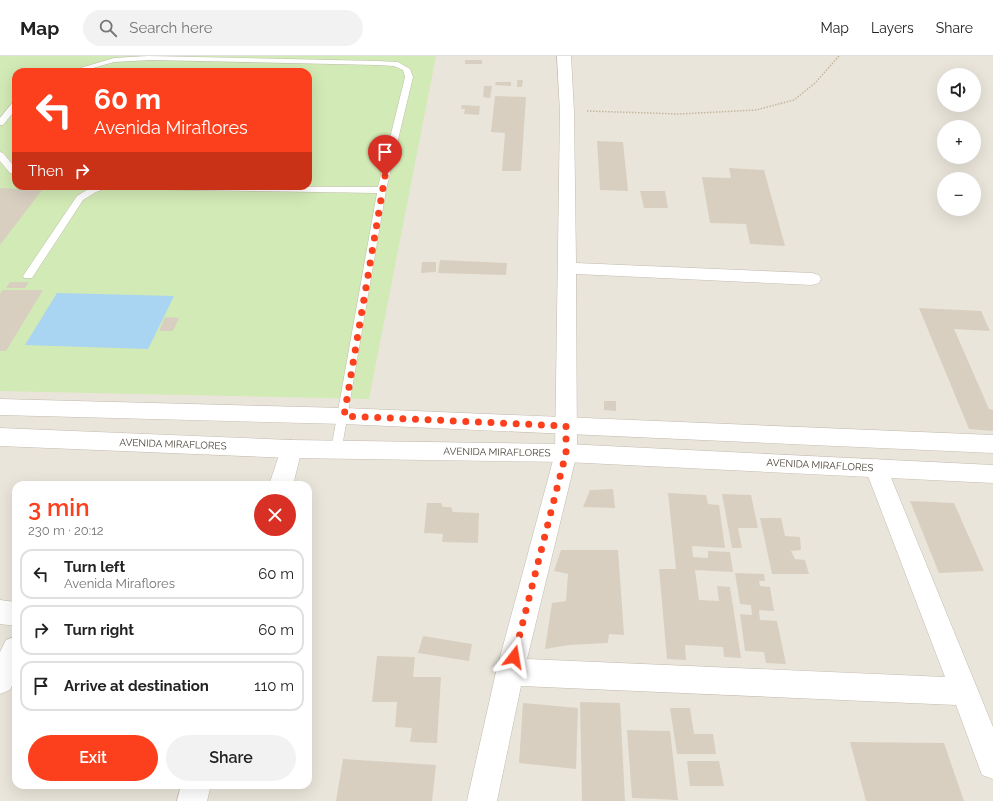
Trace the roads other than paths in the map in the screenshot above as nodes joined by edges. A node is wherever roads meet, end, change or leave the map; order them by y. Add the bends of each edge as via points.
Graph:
1 (564, 56) edge
2 (85, 68) edge
3 (12, 109) edge
4 (0, 123) edge
5 (0, 155) edge
6 (12, 171) dead end
7 (312, 189) edge
8 (93, 190) edge
9 (382, 190) junction
10 (566, 268) junction
11 (28, 276) dead end
12 (812, 279) dead end
13 (0, 407) edge
14 (344, 416) junction
15 (566, 426) junction
16 (0, 437) edge
17 (993, 444) edge
18 (291, 449) junction
19 (338, 450) junction
20 (566, 453) junction
21 (876, 468) junction
22 (993, 474) edge
23 (282, 481) edge
24 (0, 612) edge
25 (12, 614) edge
26 (12, 657) edge
27 (510, 672) junction
28 (0, 680) edge
29 (965, 692) junction
30 (993, 764) edge
31 (195, 789) edge
32 (192, 801) edge
33 (482, 801) edge

1 - 10 street
2 - 9 lane via 114,60 151,58 395,64 406,69 409,77
3 - 4 lane
5 - 6 lane
7 - 9 lane
8 - 11 lane via 80,198
9 - 14 lane
10 - 12 street
10 - 15 street
13 - 14 street
14 - 15 street
14 - 19 lane
15 - 17 street
15 - 20 street
16 - 18 street, AVENIDA MIRAFLORES
18 - 19 street, AVENIDA MIRAFLORES
18 - 23 street
19 - 20 street, AVENIDA MIRAFLORES
20 - 21 street, AVENIDA MIRAFLORES
20 - 27 street
21 - 22 street, AVENIDA MIRAFLORES
21 - 29 street
24 - 25 street
26 - 28 street
27 - 29 street
27 - 33 street
29 - 30 street
31 - 32 street

